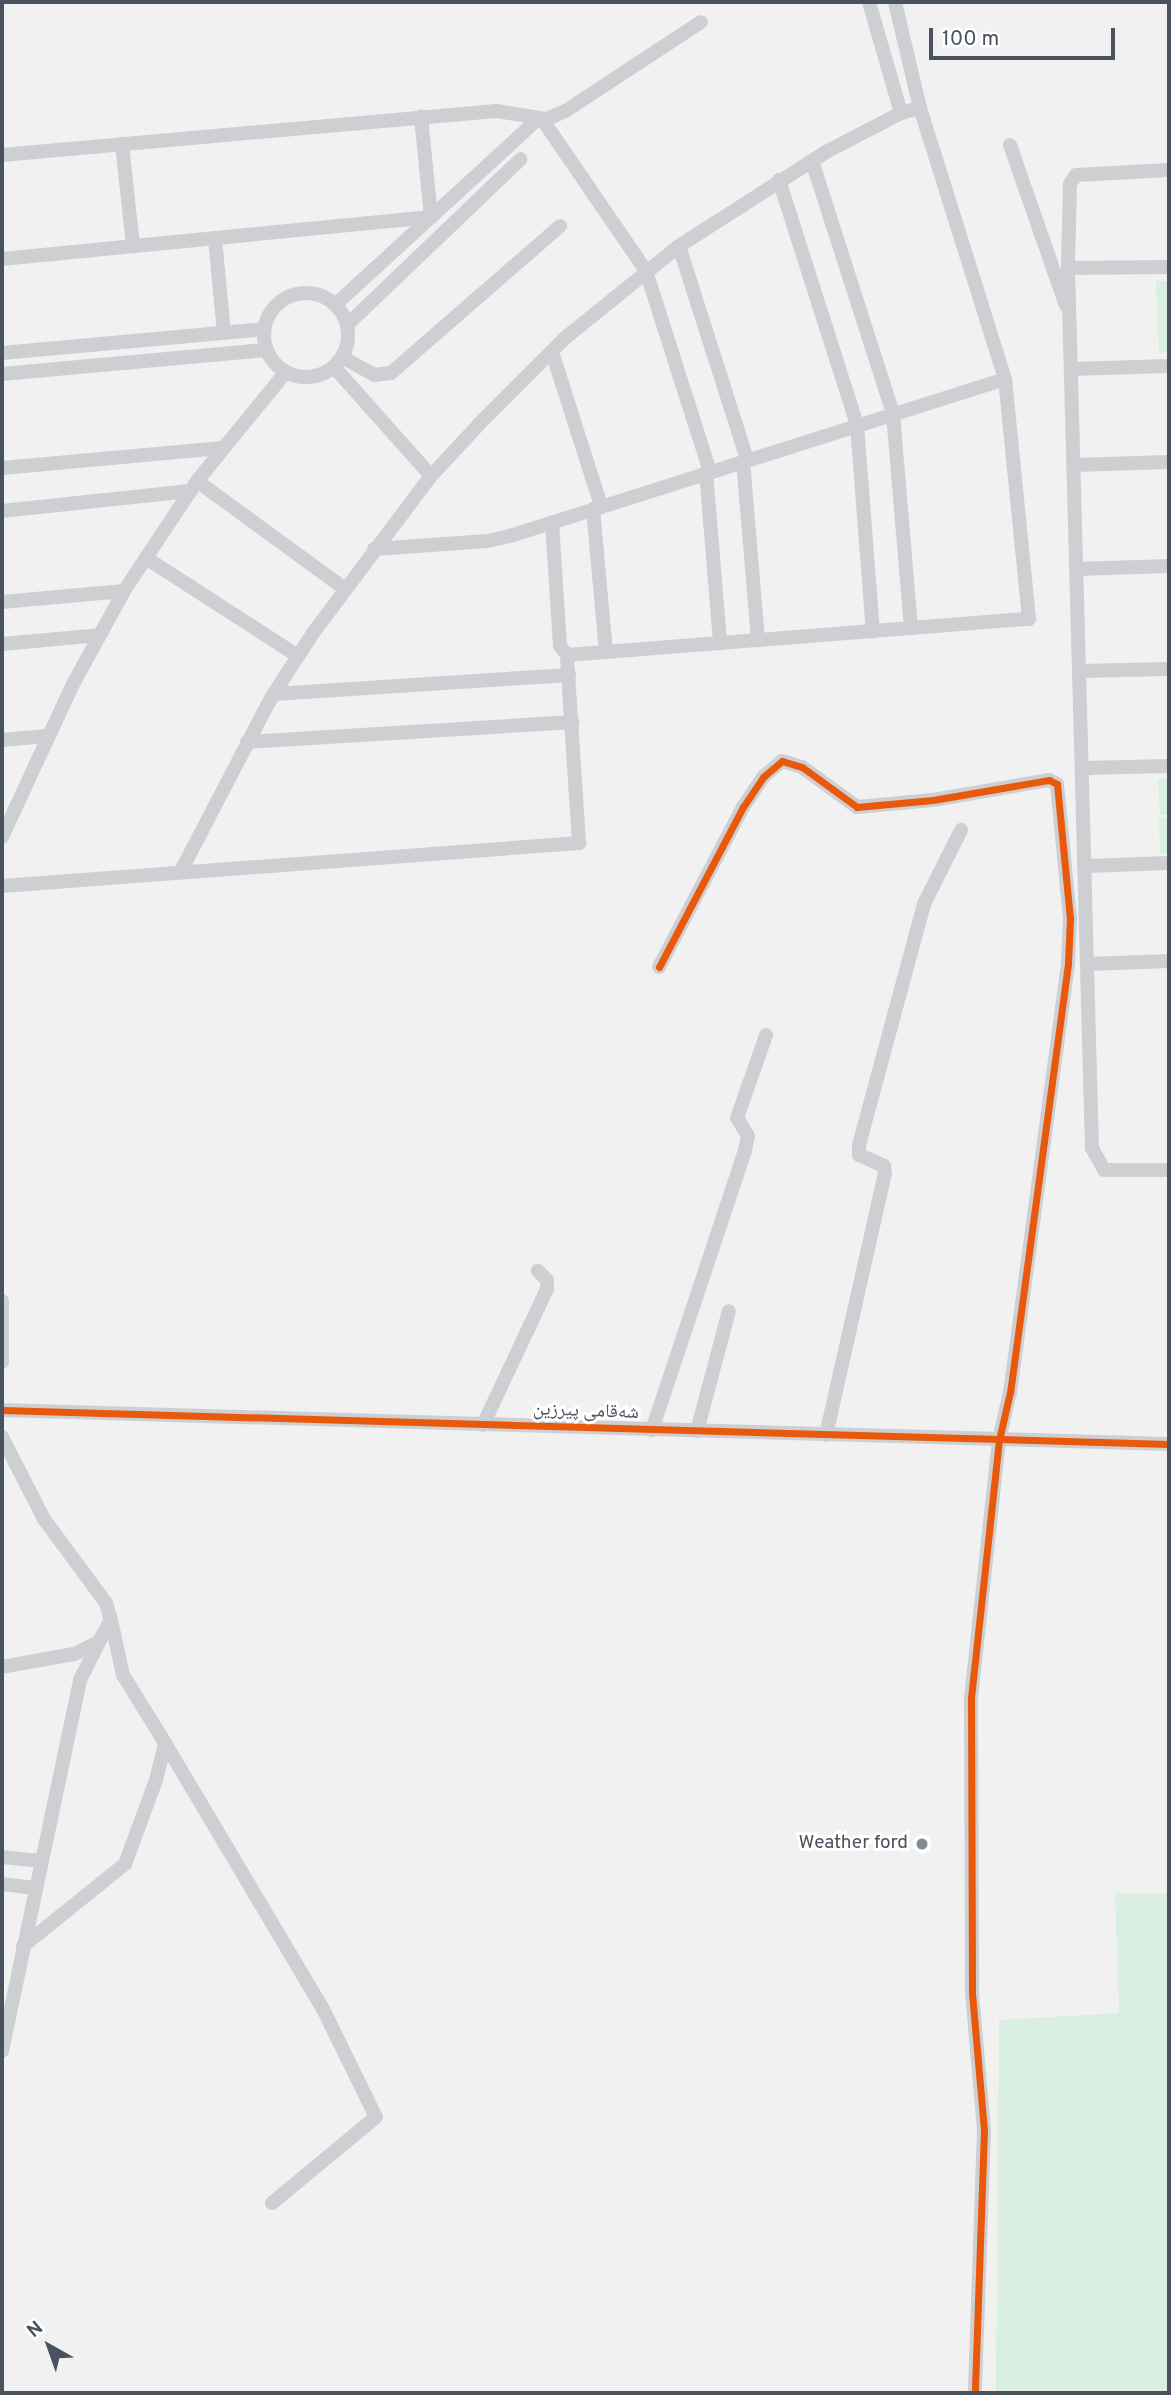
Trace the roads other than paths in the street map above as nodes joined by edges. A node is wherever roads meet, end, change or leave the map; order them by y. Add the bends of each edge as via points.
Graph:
1 (869, 2) edge
2 (895, 2) edge
3 (701, 22) dead end
4 (920, 108) junction
5 (901, 113) junction
6 (421, 117) junction
7 (540, 119) junction
8 (122, 144) junction
9 (1010, 145) dead end
10 (2, 155) edge
11 (521, 159) dead end
12 (812, 161) junction
13 (1169, 170) edge
14 (779, 180) junction
15 (430, 217) junction
16 (560, 226) dead end
17 (215, 239) junction
18 (133, 246) junction
19 (679, 246) junction
20 (2, 259) edge
21 (1169, 267) edge
22 (1068, 268) junction
23 (646, 271) junction
24 (335, 305) junction
25 (1070, 323) junction
26 (347, 324) junction
27 (264, 328) junction
28 (224, 332) junction
29 (267, 351) junction
30 (552, 352) junction
31 (2, 353) edge
32 (338, 362) junction
33 (1169, 366) edge
34 (1071, 369) junction
35 (286, 372) junction
36 (2, 374) edge
37 (1005, 379) junction
38 (892, 414) junction
39 (857, 425) junction
40 (223, 448) junction
41 (745, 460) junction
42 (1169, 462) edge
43 (1074, 465) junction
44 (2, 468) edge
45 (708, 472) junction
46 (431, 476) junction
47 (193, 486) junction
48 (597, 507) junction
49 (2, 511) edge
50 (552, 522) junction
51 (374, 549) junction
52 (146, 558) junction
53 (1169, 566) edge
54 (1077, 569) junction
55 (344, 588) junction
56 (124, 592) junction
57 (2, 602) edge
58 (911, 628) junction
59 (873, 631) junction
60 (100, 635) junction
61 (758, 640) junction
62 (720, 643) junction
63 (2, 644) edge
64 (606, 651) junction
65 (567, 655) junction
66 (298, 656) junction
67 (1169, 669) edge
68 (1080, 671) junction
69 (569, 675) junction
70 (274, 694) junction
71 (572, 722) junction
72 (47, 736) junction
73 (2, 740) edge
74 (247, 742) junction
75 (1169, 766) edge
76 (1083, 768) junction
77 (961, 830) dead end
78 (2, 837) edge
79 (1169, 863) edge
80 (1086, 866) junction
81 (181, 871) junction
82 (2, 886) edge
83 (1169, 961) edge
84 (1089, 964) junction
85 (659, 967) dead end
86 (766, 1035) dead end
87 (1169, 1170) edge
88 (538, 1271) dead end
89 (2, 1301) edge
90 (729, 1311) dead end
91 (2, 1362) edge
92 (2, 1410) edge
93 (483, 1425) junction
94 (652, 1430) junction
95 (697, 1431) junction
96 (826, 1435) junction
97 (2, 1437) edge
98 (999, 1440) junction
99 (1169, 1444) edge
100 (111, 1620) junction
101 (99, 1642) junction
102 (2, 1667) edge
103 (166, 1744) junction
104 (2, 1857) edge
105 (39, 1861) junction
106 (2, 1884) edge
107 (34, 1888) junction
108 (23, 1946) junction
109 (2, 2051) edge
110 (272, 2203) dead end
111 (975, 2393) edge

1 - 5 street
2 - 4 street
3 - 7 street via 567,110
4 - 5 street
4 - 37 street
5 - 12 street
6 - 7 street via 496,111
6 - 8 street
6 - 15 street
7 - 15 street
7 - 23 street
8 - 10 street
8 - 18 street
9 - 25 street
11 - 26 street
12 - 14 street
12 - 38 street
13 - 22 street via 1085,173 1072,179
14 - 19 street
14 - 39 street
15 - 17 street
15 - 24 street
16 - 32 street via 391,373 374,375
17 - 18 street
17 - 28 street
18 - 20 street
19 - 23 street
19 - 41 street
21 - 22 street
22 - 25 street
23 - 30 street
23 - 45 street
24 - 26 street
24 - 27 street via 315,294 296,294 273,308
25 - 34 street
26 - 32 street
27 - 28 street
27 - 29 street
28 - 31 street
29 - 35 street
29 - 36 street
30 - 46 street
30 - 48 street
32 - 35 street via 310,377
32 - 46 street
33 - 34 street
34 - 43 street
35 - 40 street
37 - 38 street
37 - 58 street via 1028,619
38 - 39 street
38 - 58 street
39 - 41 street
39 - 59 street
40 - 44 street
40 - 47 street
41 - 45 street
41 - 61 street
42 - 43 street
43 - 54 street
45 - 48 street
45 - 62 street
46 - 51 street
47 - 49 street
47 - 52 street
47 - 55 street
48 - 50 street
48 - 64 street
50 - 51 street via 488,541
50 - 65 street via 560,646
51 - 55 street
52 - 56 street
52 - 66 street
53 - 54 street
54 - 68 street
55 - 66 street
56 - 57 street
56 - 60 street
58 - 59 street
59 - 61 street
60 - 63 street
60 - 72 street
61 - 62 street
62 - 64 street
64 - 65 street
65 - 69 street
66 - 70 street
67 - 68 street
68 - 76 street
69 - 70 street
69 - 71 street
70 - 74 street
71 - 74 street
71 - 81 street via 579,843
72 - 73 street
72 - 78 street
74 - 81 street
75 - 76 street
76 - 80 street
77 - 96 street via 923,904 859,1145 859,1155 884,1166 885,1174
79 - 80 street
80 - 84 street
81 - 82 street
83 - 84 street
84 - 87 street via 1093,1157 1104,1170 1114,1172
85 - 98 street via 743,807 763,777 782,761 802,766 858,807 933,800 1049,780 1057,784 1070,918 1069,955 1012,1382
86 - 94 street via 737,1118 748,1136 745,1151
88 - 93 street via 547,1280 547,1289
89 - 91 street
90 - 95 street
92 - 93 street, شەقامی پیرزین
93 - 94 street, شەقامی پیرزین
94 - 95 street, شەقامی پیرزین
95 - 96 street, شەقامی پیرزین
96 - 98 street, شەقامی پیرزین
97 - 100 street via 44,1519 106,1603
98 - 99 street, شەقامی پیرزین
98 - 111 street via 971,1698 972,1993 984,2130
100 - 101 street
100 - 103 street via 123,1675
101 - 102 street via 74,1654
101 - 105 street via 80,1680
103 - 108 street via 131,1857
103 - 110 street via 323,2009 376,2117
104 - 105 street
105 - 107 street
106 - 107 street
107 - 108 street
108 - 109 street

